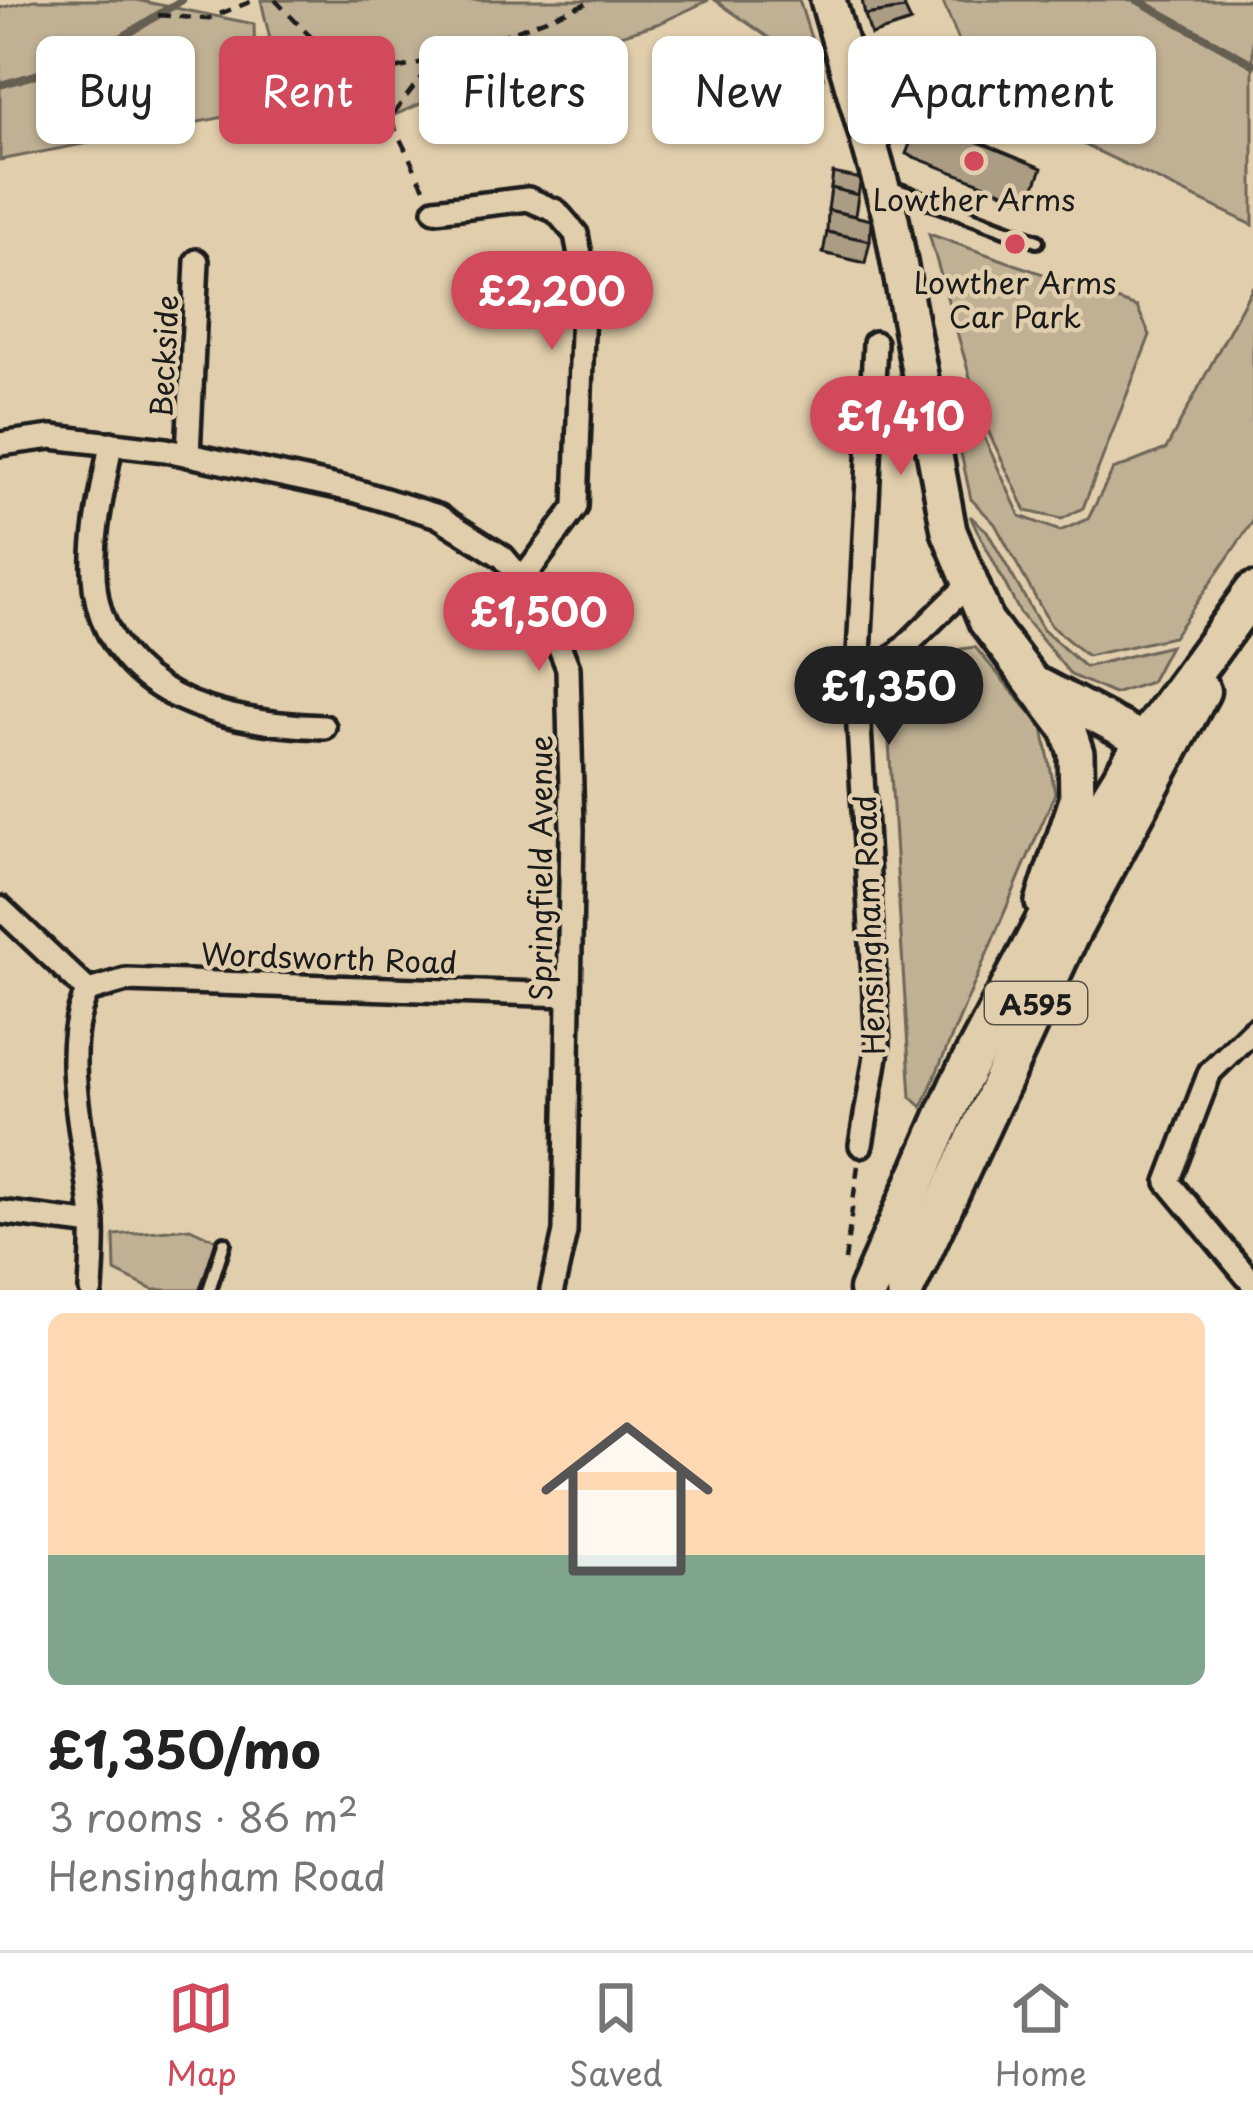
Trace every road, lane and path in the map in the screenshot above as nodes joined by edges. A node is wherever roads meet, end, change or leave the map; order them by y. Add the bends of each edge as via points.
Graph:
1 (255, 0) edge
2 (275, 0) edge
3 (595, 0) edge
4 (831, 10) edge
5 (158, 16) dead end
6 (494, 36) edge
7 (419, 61) edge
8 (419, 81) edge
9 (883, 185) junction
10 (435, 210) joint
11 (1037, 241) dead end
12 (197, 261) dead end
13 (875, 344) dead end
14 (111, 443) junction
15 (0, 444) edge
16 (188, 455) junction
17 (522, 580) junction
18 (969, 584) junction
19 (1244, 606) edge
20 (1035, 684) junction
21 (857, 694) junction
22 (324, 728) dead end
23 (1068, 729) junction
24 (1148, 753) junction
25 (0, 908) edge
26 (1022, 965) junction
27 (88, 991) junction
28 (569, 994) junction
29 (1253, 1030) edge
30 (861, 1145) joint
31 (0, 1212) edge
32 (93, 1224) junction
33 (224, 1243) dead end
34 (856, 1281) edge
35 (1253, 1284) edge
36 (94, 1289) edge
37 (209, 1290) edge
38 (552, 1290) edge
39 (905, 1290) edge

1 - 5 path via 207,19
2 - 7 path via 324,51 374,72
3 - 6 path
4 - 9 main road
8 - 10 path via 391,118
9 - 11 lane
9 - 18 main road via 932,459
10 - 17 street via 528,200 556,211 576,234 584,276 575,507
12 - 16 street, Beckside
13 - 21 street, Hensingham Road
14 - 15 street, Springfield Avenue via 52,436
14 - 16 street, Springfield Avenue
14 - 22 street via 97,538 99,608 127,664 190,705 264,725
16 - 17 street, Springfield Avenue via 438,515 503,556
17 - 28 street, Springfield Avenue via 542,602 568,668
18 - 20 main road via 986,622
18 - 21 street
19 - 24 highway, A595
20 - 23 main road
20 - 24 main road
21 - 30 street, Hensingham Road via 878,1044
23 - 24 main road
23 - 26 main road via 1076,800
24 - 26 highway, A595
24 - 39 highway, A595
25 - 27 street
26 - 34 highway, A595
27 - 28 street, Wordsworth Road via 126,980
27 - 32 street via 76,1013 78,1107
28 - 38 street, Springfield Avenue via 565,1232
29 - 35 street via 1210,1072 1168,1181
30 - 34 path
31 - 32 street
32 - 36 street
33 - 37 lane

